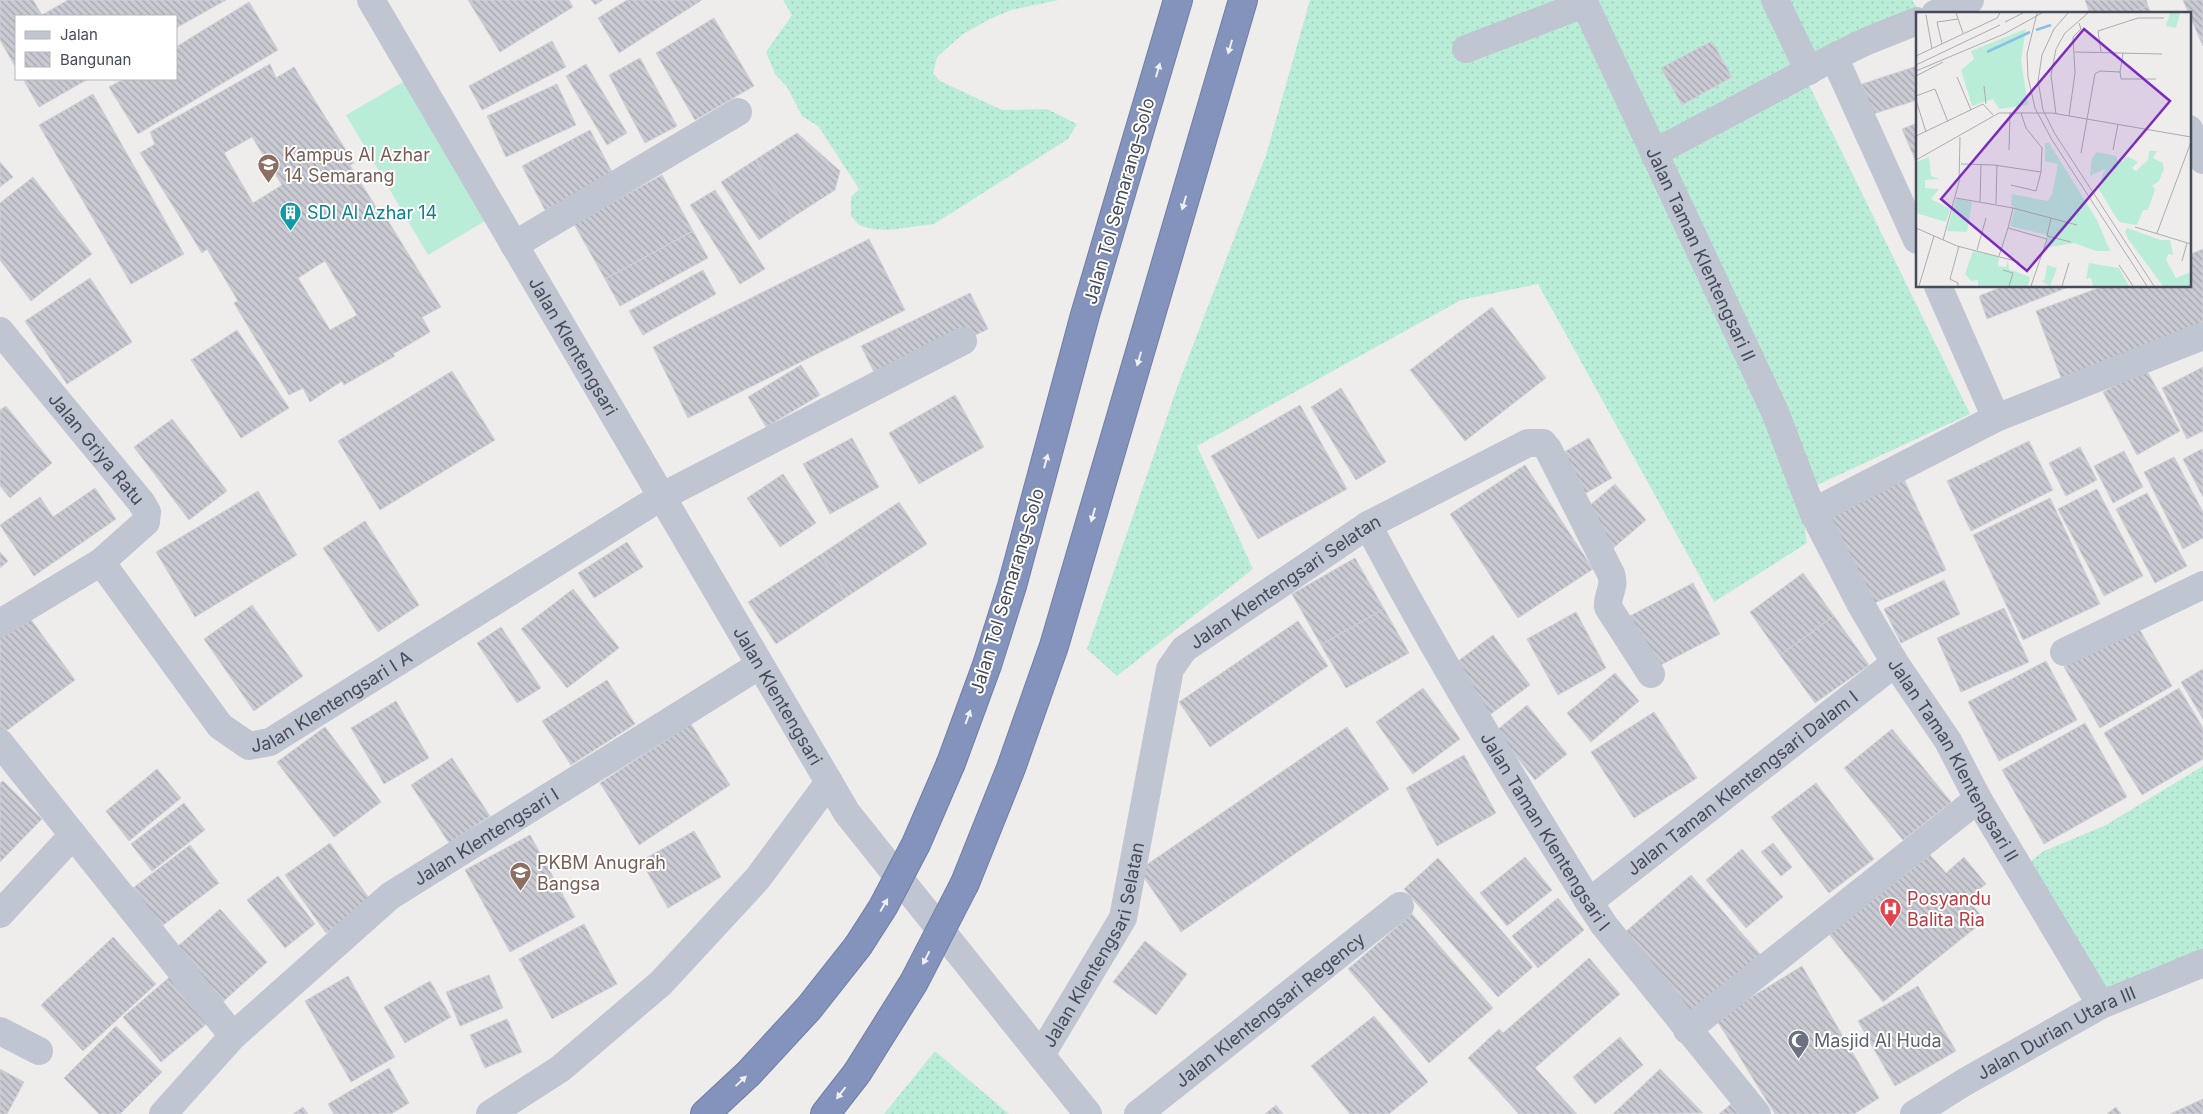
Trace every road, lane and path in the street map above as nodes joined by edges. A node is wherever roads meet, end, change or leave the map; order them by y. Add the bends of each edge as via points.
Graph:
1 (371, 0) edge
2 (1178, 0) edge
3 (1243, 0) edge
4 (1775, 0) edge
5 (1970, 0) edge
6 (1584, 2) edge
7 (1940, 12) edge
8 (1916, 21) edge
9 (1466, 50) dead end
10 (1834, 57) junction
11 (1809, 71) junction
12 (738, 112) dead end
13 (2190, 131) edge
14 (1654, 153) junction
15 (2203, 160) edge
16 (1916, 238) edge
17 (514, 245) junction
18 (1939, 288) edge
19 (0, 331) edge
20 (2203, 336) edge
21 (963, 341) dead end
22 (1996, 418) junction
23 (661, 497) junction
24 (1813, 512) junction
25 (1368, 525) junction
26 (101, 562) junction
27 (2203, 585) edge
28 (0, 623) edge
29 (2064, 652) dead end
30 (1896, 663) junction
31 (760, 666) junction
32 (1651, 674) dead end
33 (0, 743) edge
34 (829, 782) junction
35 (1978, 799) junction
36 (73, 835) junction
37 (1589, 902) junction
38 (1400, 906) dead end
39 (0, 914) edge
40 (2203, 962) edge
41 (2101, 1005) junction
42 (1687, 1030) junction
43 (0, 1031) edge
44 (233, 1036) junction
45 (39, 1052) dead end
46 (1041, 1055) junction
47 (162, 1114) edge
48 (490, 1114) edge
49 (705, 1114) edge
50 (825, 1114) edge
51 (1088, 1114) edge
52 (1138, 1114) edge
53 (1757, 1114) edge
54 (1914, 1114) edge

1 - 17 street, Jalan Klentengsari
49 -> 2 highway, Jalan Tol Semarang–Solo, bridge via 809,1008 858,946 916,844 951,763 1012,586 1086,315
3 -> 50 highway, bridge via 1054,646 1011,768 965,883 914,982 857,1073
4 - 11 street
5 - 7 street
6 - 9 street
6 - 14 street, Jalan Taman Klentengsari II
8 - 10 street
10 - 11 street
10 - 16 street
11 - 14 street
12 - 17 street
13 - 15 street
14 - 24 street, Jalan Taman Klentengsari II via 1775,412
17 - 23 street, Jalan Klentengsari
18 - 22 street
19 - 26 street, Jalan Griya Ratu via 147,512 146,522
20 - 22 street
21 - 23 street, Jalan Klentengsari I A
22 - 24 street
23 - 26 street, Jalan Klentengsari I A via 270,742 249,746 220,726
23 - 31 street, Jalan Klentengsari
24 - 30 street, Jalan Taman Klentengsari II via 1861,605
25 - 32 street, Jalan Klentengsari Selatan via 1528,443 1543,443 1614,581 1608,607
25 - 37 street, Jalan Taman Klentengsari I via 1475,718
25 - 46 street, Jalan Klentengsari Selatan via 1184,649 1170,669 1123,918
26 - 28 street
27 - 29 street
30 - 35 street, Jalan Taman Klentengsari II via 1948,741
30 - 37 street, Jalan Taman Klentengsari Dalam I
31 - 34 street, Jalan Klentengsari
31 - 44 street, Jalan Klentengsari I via 390,896
33 - 36 street
34 - 46 street, Jalan Klentengsari via 847,813
34 - 48 street via 758,878 661,983 560,1069
35 - 41 street, Jalan Taman Klentengsari II
35 - 42 street
36 - 39 street
36 - 44 street
37 - 42 street, Jalan Taman Klentengsari I
38 - 52 street, Jalan Klentengsari Regency
40 - 41 street, Jalan Durian Utara III
41 - 54 street, Jalan Durian Utara III
42 - 53 street, Jalan Taman Klentengsari I
43 - 45 street
44 - 47 street, Jalan Klentengsari I
46 - 51 street, Jalan Klentengsari

